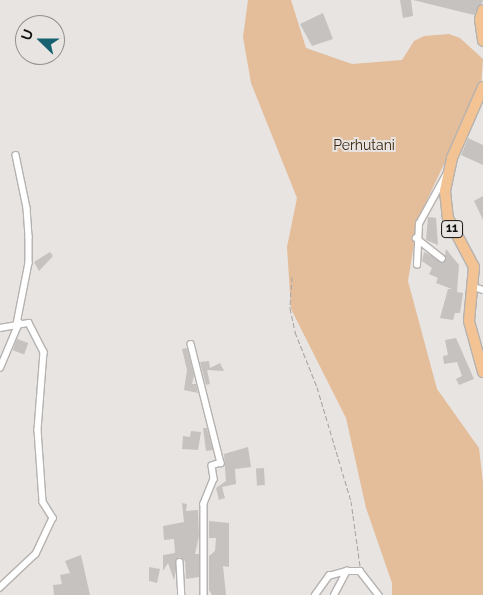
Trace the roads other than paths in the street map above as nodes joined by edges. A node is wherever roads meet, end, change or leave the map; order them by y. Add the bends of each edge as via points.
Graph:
1 (483, 10) edge
2 (483, 41) edge
3 (483, 87) edge
4 (16, 155) dead end
5 (447, 173) junction
6 (416, 238) junction
7 (442, 258) dead end
8 (417, 265) dead end
9 (479, 289) edge
10 (18, 324) junction
11 (0, 328) edge
12 (191, 344) dead end
13 (0, 368) edge
14 (483, 372) edge
15 (180, 562) dead end
16 (347, 571) junction
17 (329, 576) junction
18 (0, 588) edge
19 (337, 588) junction
20 (182, 595) edge
21 (204, 595) edge
22 (315, 595) edge
23 (334, 595) edge
24 (379, 595) edge

1 - 2 highway via 480,19
3 - 5 highway, 11
4 - 10 street via 29,237 29,262
5 - 6 street via 431,197
5 - 9 highway, 11 via 448,218 474,267
6 - 7 street
6 - 8 street
9 - 14 highway, 11 via 469,321
10 - 11 street
10 - 13 street
10 - 18 street via 31,324 44,352 38,430 43,502 53,518 36,554
12 - 21 street via 221,464 212,466 214,478 204,504
15 - 20 street
16 - 17 street
16 - 19 street
16 - 24 street via 360,571
17 - 19 street
17 - 22 street
19 - 23 street

